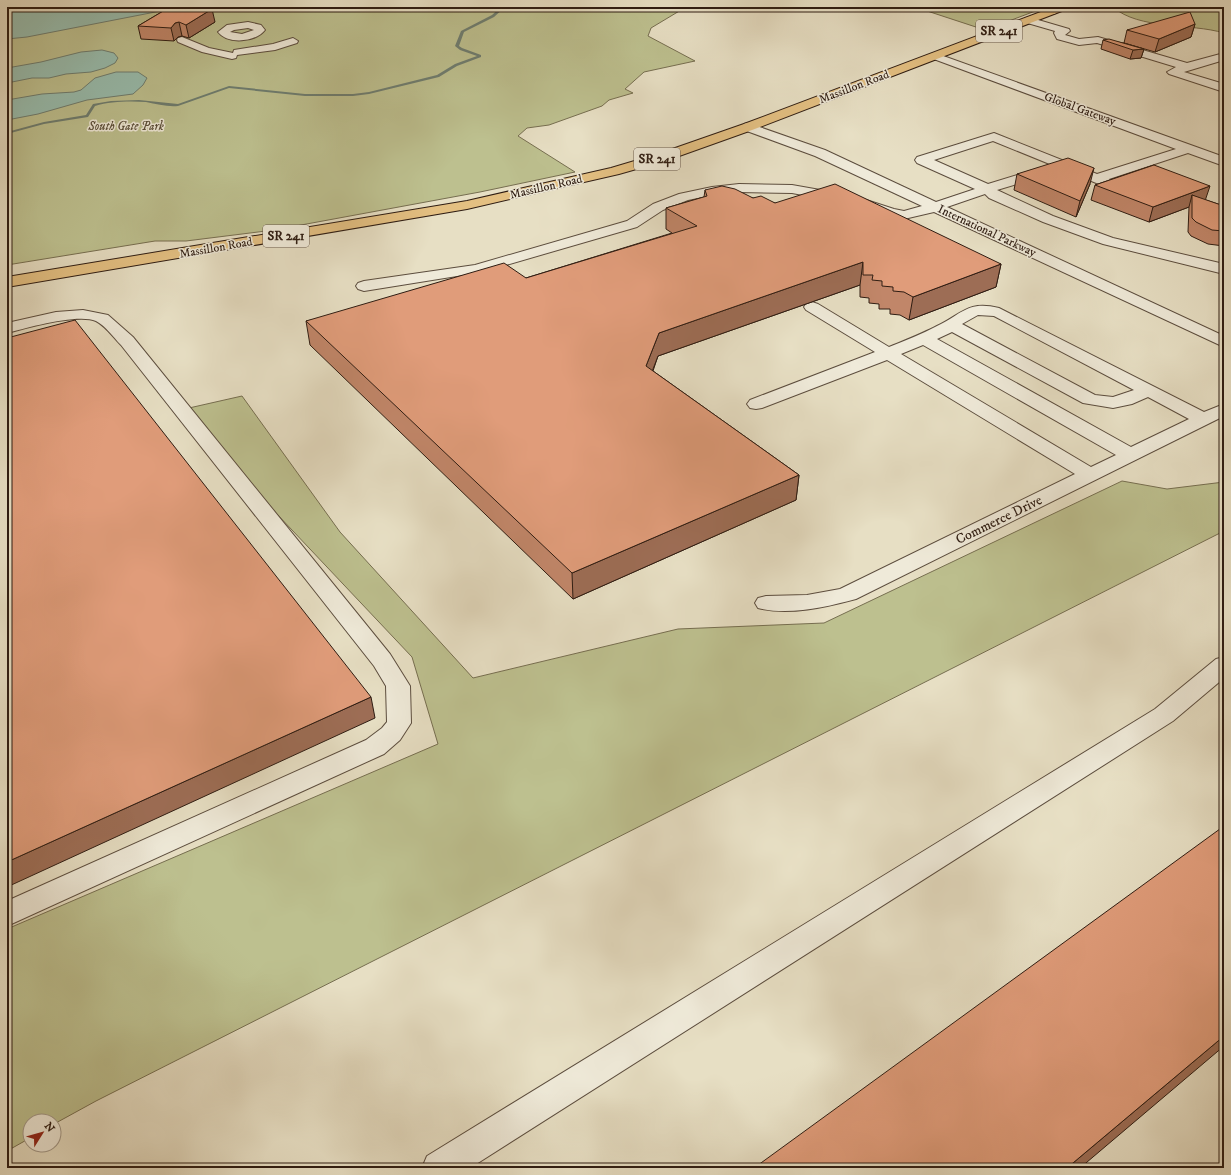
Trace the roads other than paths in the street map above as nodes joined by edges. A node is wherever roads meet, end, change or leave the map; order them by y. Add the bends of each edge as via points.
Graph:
1 (1050, 10) edge
2 (1028, 15) junction
3 (182, 40) edge
4 (293, 41) dead end
5 (935, 56) junction
6 (1224, 56) edge
7 (1187, 67) junction
8 (1224, 88) edge
9 (748, 127) junction
10 (1189, 149) junction
11 (1224, 162) edge
12 (1064, 165) junction
13 (1096, 178) junction
14 (1111, 184) edge
15 (987, 189) junction
16 (812, 192) junction
17 (800, 202) edge
18 (933, 206) junction
19 (1224, 269) edge
20 (7, 282) edge
21 (364, 286) dead end
22 (812, 307) dead end
23 (952, 325) junction
24 (7, 328) edge
25 (924, 339) junction
26 (1224, 342) edge
27 (888, 353) junction
28 (1148, 390) junction
29 (756, 404) dead end
30 (1224, 409) edge
31 (1204, 419) junction
32 (1130, 455) junction
33 (1090, 475) junction
34 (766, 603) dead end
35 (1224, 665) edge
36 (7, 914) edge
37 (439, 1168) edge

1 - 2 main road, Massillon Road / SR 241
2 - 5 main road, Massillon Road / SR 241
2 - 7 street via 1065,31 1059,33 1061,37 1069,40 1098,40
3 - 4 street via 206,50 235,54
5 - 9 main road, Massillon Road / SR 241
5 - 10 street, Global Gateway
6 - 7 street
7 - 8 street via 1173,72
9 - 18 street, International Parkway via 820,153
9 - 20 main road, Massillon Road / SR 241 via 628,167 485,201
10 - 11 street, Global Gateway
10 - 13 street
12 - 13 street
12 - 15 street
12 - 15 street via 994,137 922,160
13 - 14 street
15 - 18 street
15 - 19 street via 994,195 1108,242
16 - 17 street
16 - 18 street via 854,200 904,215
16 - 21 street via 763,194 712,191 684,197 658,207 632,224 478,269
18 - 26 street, International Parkway
22 - 27 street
23 - 25 street
23 - 28 street via 1089,399 1114,404
23 - 28 street via 954,321 976,312 986,310 1000,313
24 - 36 street via 27,322 80,314 101,318 127,342 382,660 398,686 400,706 399,724 375,748
25 - 27 street
25 - 32 street
27 - 29 street
27 - 33 street
28 - 31 street
30 - 31 street, Commerce Drive
31 - 32 street, Commerce Drive
32 - 33 street, Commerce Drive
33 - 34 street, Commerce Drive via 848,594 807,603
35 - 37 street via 1157,719

